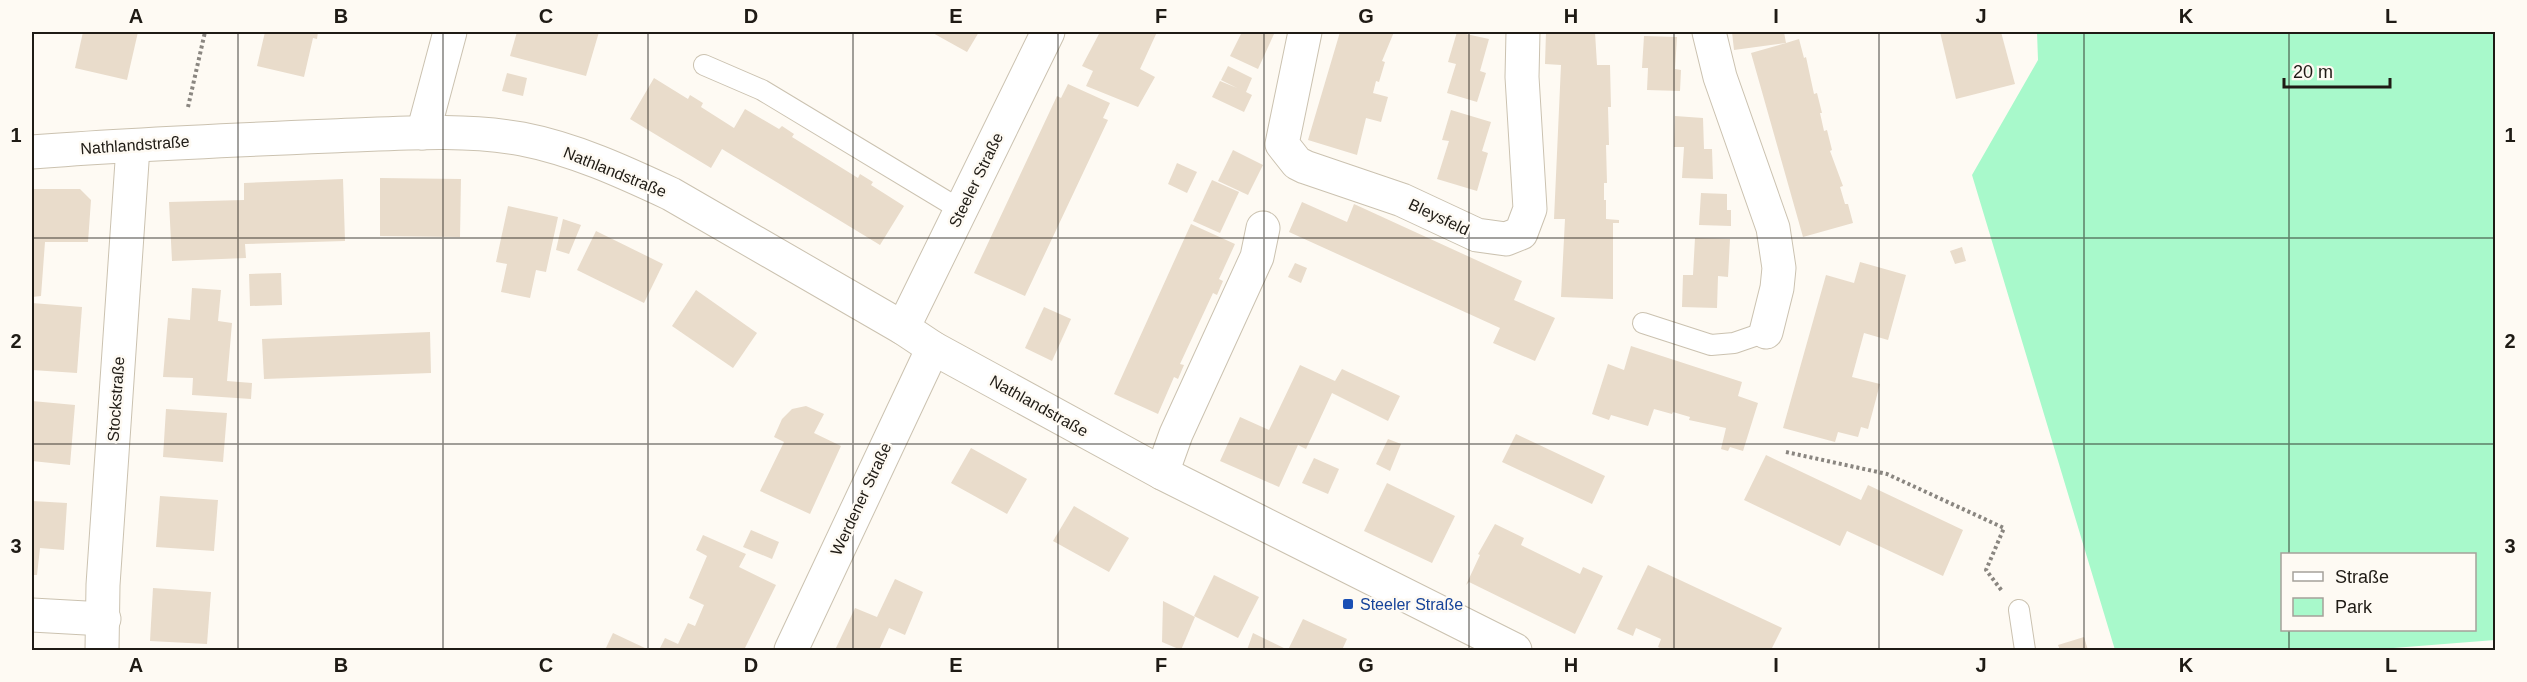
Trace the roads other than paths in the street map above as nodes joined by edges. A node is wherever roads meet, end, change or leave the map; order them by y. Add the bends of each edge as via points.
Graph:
1 (450, 32) edge
2 (1048, 32) edge
3 (1305, 32) edge
4 (1523, 32) edge
5 (1709, 32) edge
6 (704, 65) dead end
7 (423, 133) junction
8 (133, 147) junction
9 (32, 152) edge
10 (961, 210) junction
11 (1263, 228) dead end
12 (1643, 323) dead end
13 (903, 328) junction
14 (1766, 332) joint
15 (933, 348) junction
16 (1162, 473) junction
17 (2019, 610) road end
18 (32, 615) edge
19 (103, 635) edge
20 (791, 651) edge
21 (1515, 651) edge
22 (2025, 651) edge

1 - 7 street
2 - 10 street, Steeler Straße
3 - 4 street, Bleysfeld via 1282,144 1297,163 1402,200 1477,235 1506,239 1521,233 1530,209
5 - 14 street via 1719,77 1773,228 1779,268
6 - 10 lane via 762,90
7 - 8 street, Nathlandstraße
7 - 13 street, Nathlandstraße via 524,140 633,176
8 - 9 street, Nathlandstraße
8 - 19 street, Stockstraße via 103,585
10 - 13 street, Steeler Straße
11 - 16 street via 1257,257
12 - 14 lane via 1711,345 1734,344
13 - 15 street, Nathlandstraße
15 - 16 street, Nathlandstraße
15 - 20 street, Werdener Straße
16 - 21 street, Nathlandstraße
17 - 22 lane
18 - 19 street

